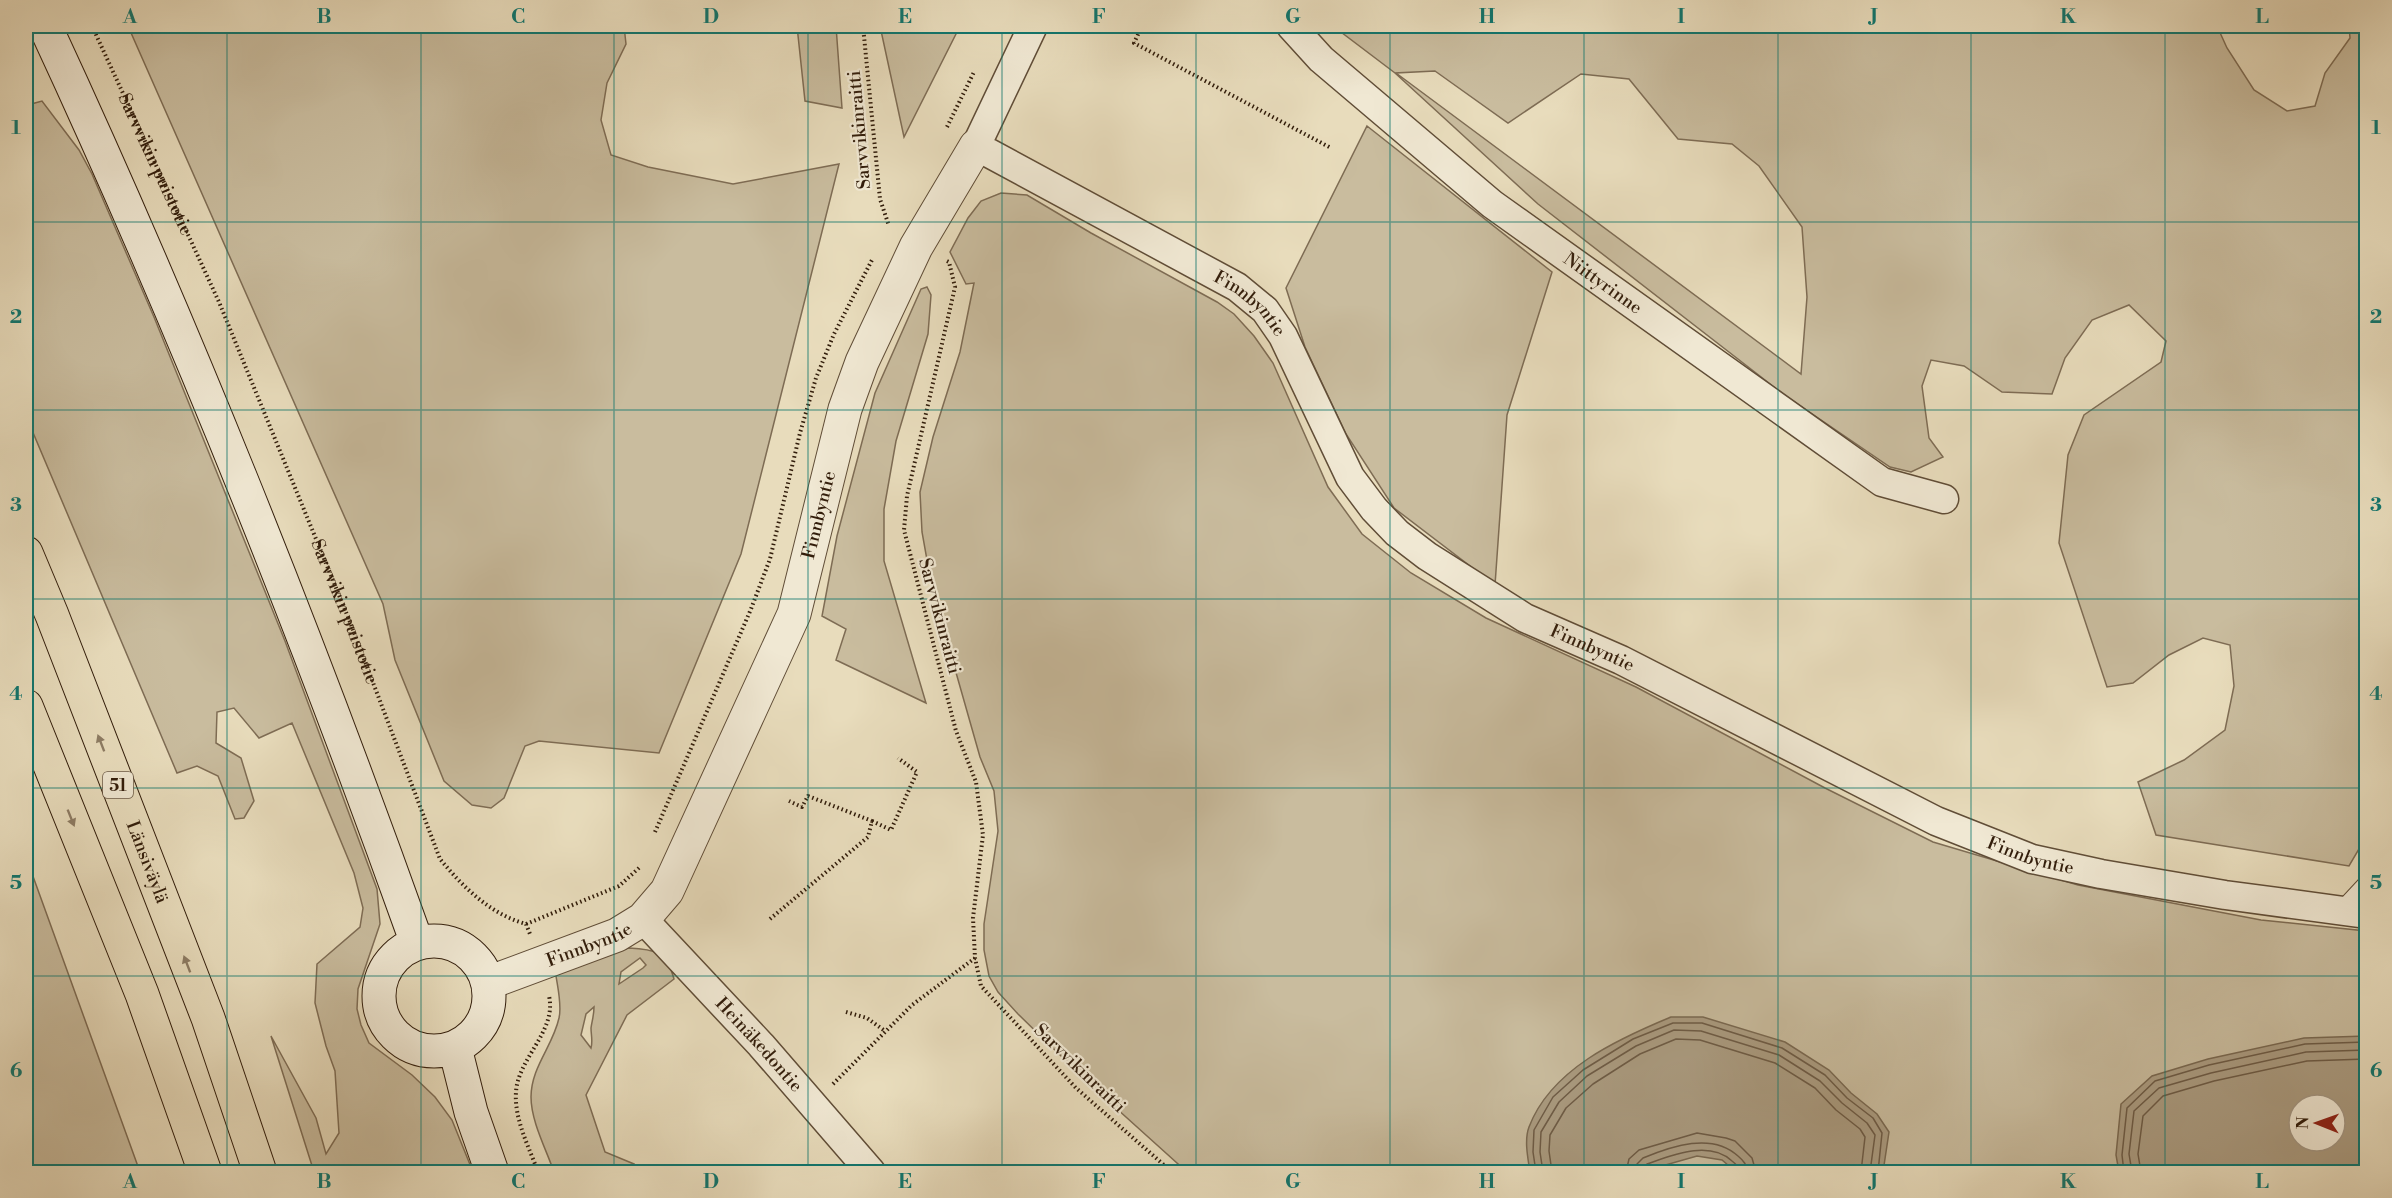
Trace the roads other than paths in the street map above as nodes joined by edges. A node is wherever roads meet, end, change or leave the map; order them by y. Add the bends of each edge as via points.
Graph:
1 (45, 26) edge
2 (1033, 26) edge
3 (1291, 26) edge
4 (976, 146) junction
5 (1944, 499) dead end
6 (26, 553) edge
7 (26, 706) edge
8 (2367, 883) edge
9 (2353, 912) edge
10 (643, 919) junction
11 (417, 943) junction
12 (488, 983) junction
13 (142, 994) junction
14 (208, 1018) junction
15 (455, 1048) junction
16 (185, 1173) edge
17 (205, 1173) edge
18 (260, 1173) edge
19 (276, 1173) edge
20 (492, 1173) edge
21 (871, 1173) edge

1 - 11 main road via 240,471
2 - 4 street
3 - 5 street, Niittyrinne via 1321,59 1492,204 1882,482
4 - 9 street, Finnbyntie via 1237,287 1265,310 1283,336 1350,477 1374,509 1427,556 1525,618 1621,660 1936,821 2032,858 2135,880
4 - 10 main road, Finnbyntie via 904,242 845,409 794,614 667,891
14 -> 6 highway, Länsiväylä / 51
7 -> 13 highway
8 - 9 lane
10 - 12 main road, Finnbyntie via 617,935
10 - 21 street, Heinäkedontie via 761,1045
11 - 12 main road via 435,940 469,953
11 - 15 main road via 399,952 386,967 379,986 379,1006 386,1025 399,1040 416,1049 436,1052
12 - 15 main road via 490,1003 484,1022 472,1038
13 - 16 highway
13 - 17 highway
14 - 18 highway, Länsiväylä / 51
14 - 19 highway
15 - 20 main road

